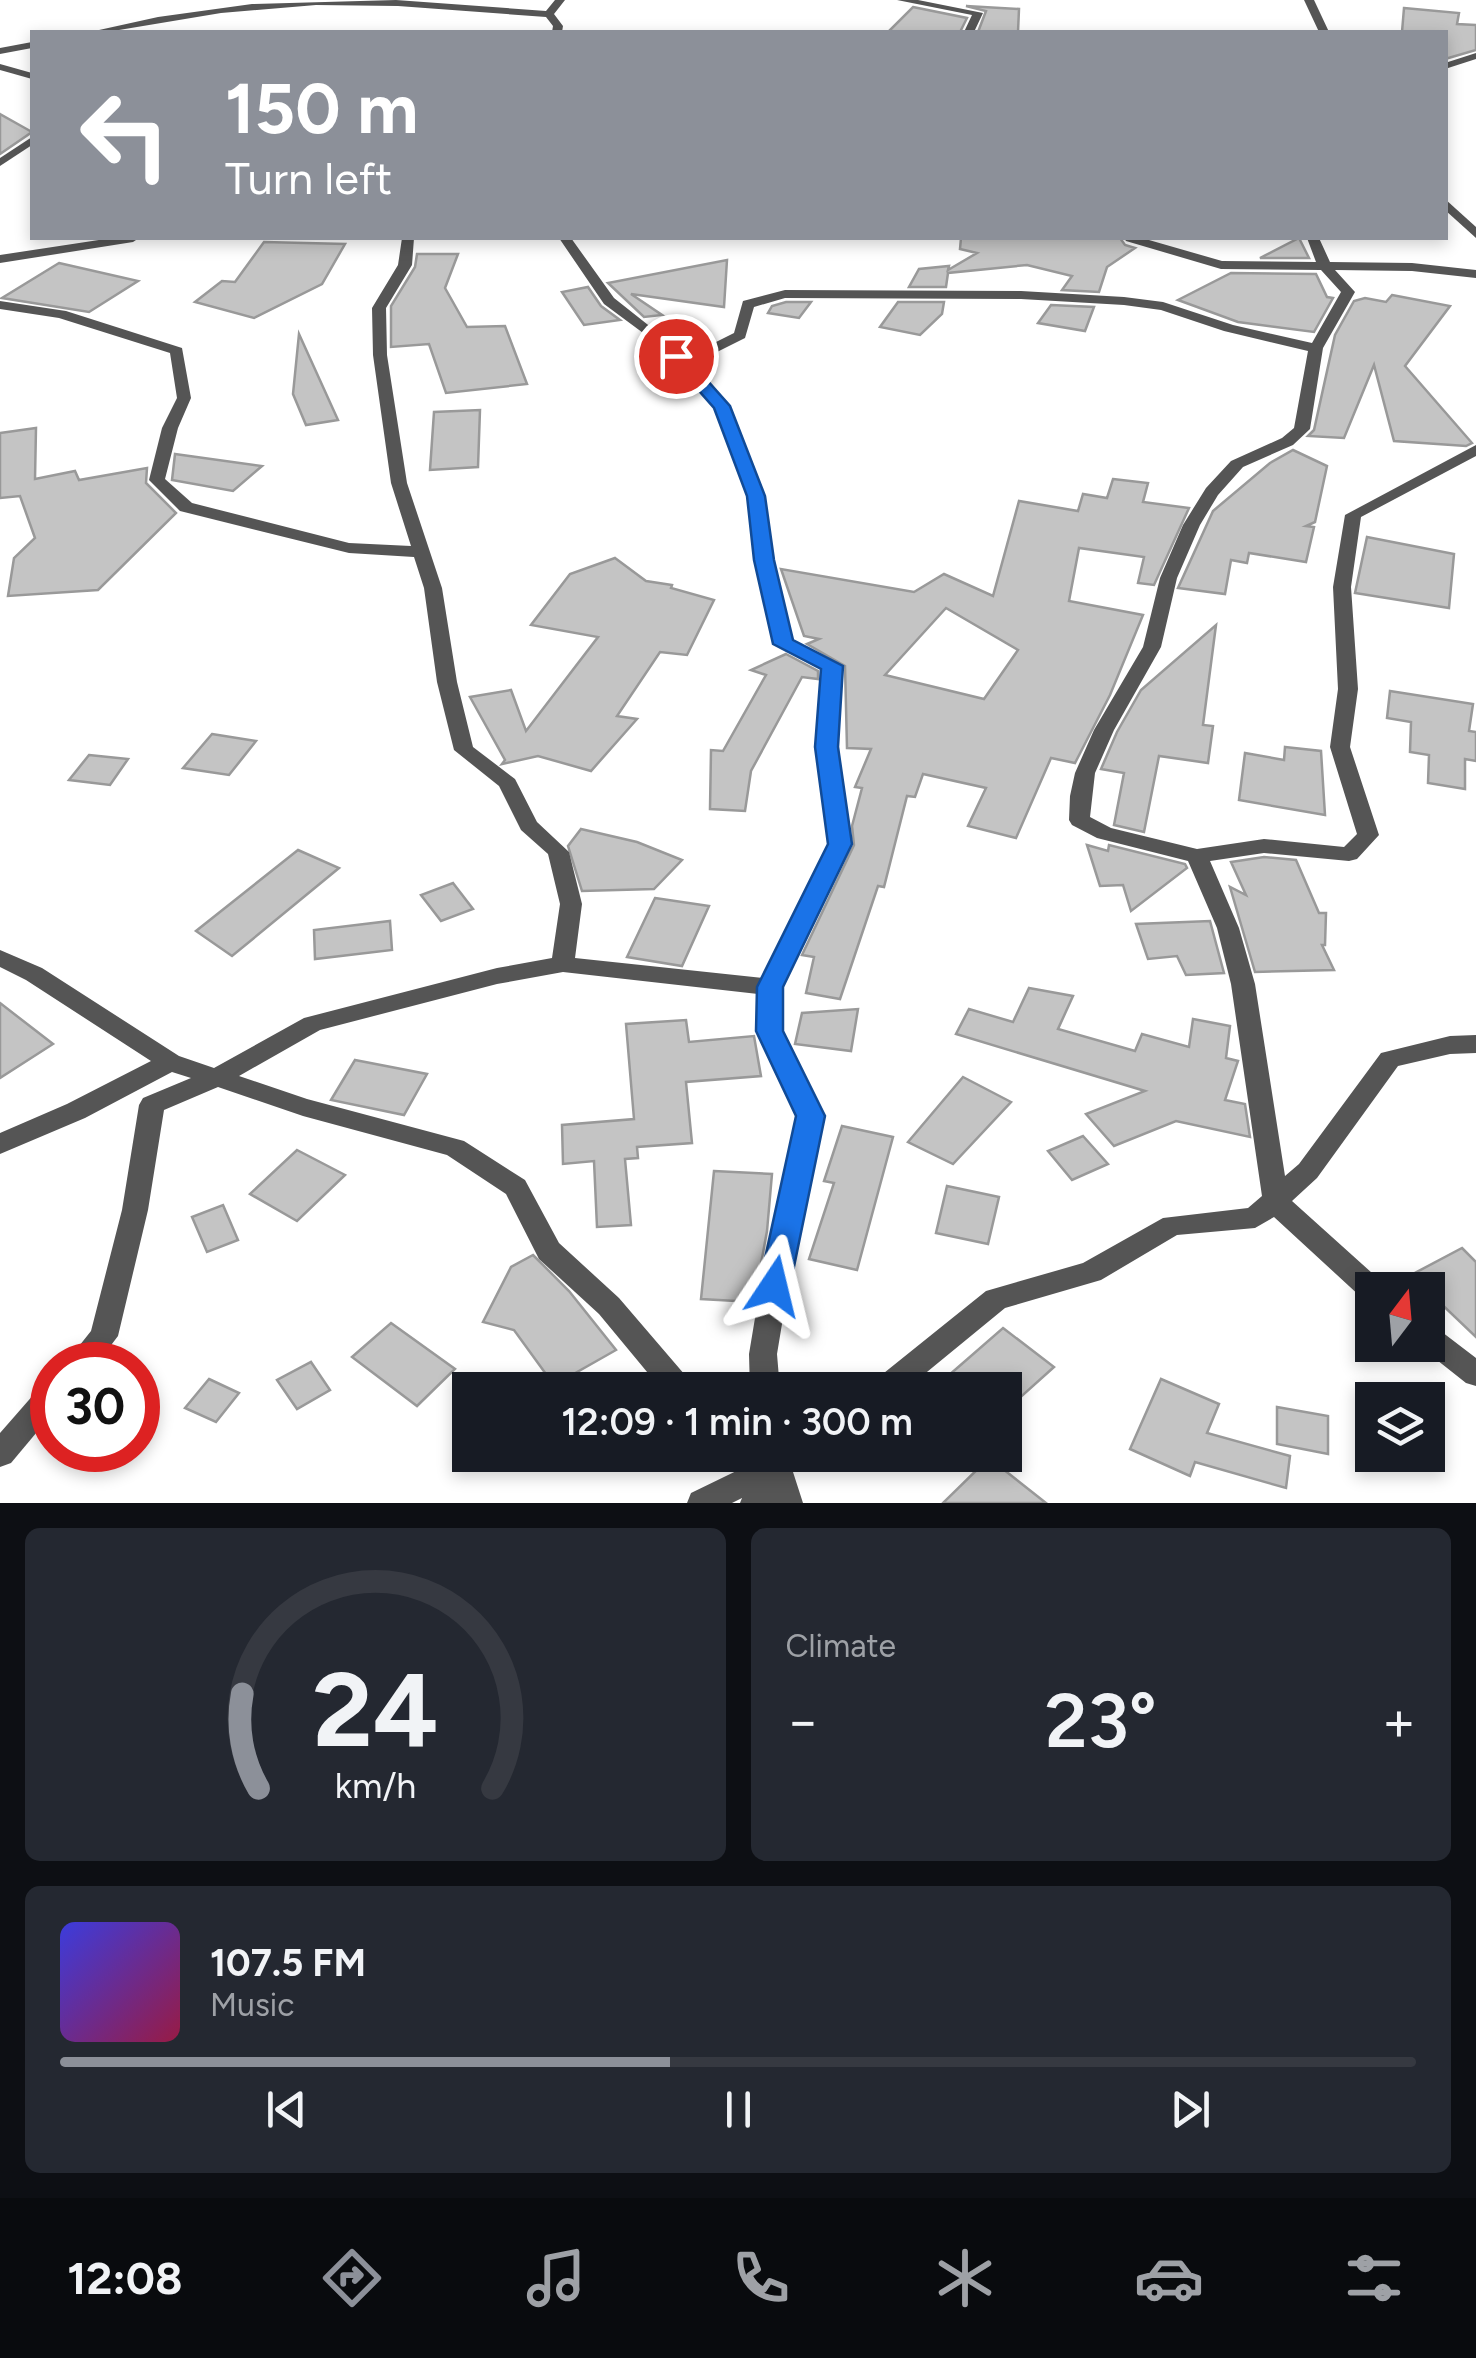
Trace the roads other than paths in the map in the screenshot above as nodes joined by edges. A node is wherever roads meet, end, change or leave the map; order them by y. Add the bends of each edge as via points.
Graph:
1 (560, 0) edge
2 (902, 0) edge
3 (1309, 0) edge
4 (352, 1) edge
5 (549, 14) junction
6 (105, 30) edge
7 (557, 30) edge
8 (970, 30) edge
9 (1323, 30) edge
10 (30, 45) edge
11 (0, 50) edge
12 (1476, 56) edge
13 (1448, 65) edge
14 (0, 67) edge
15 (30, 75) edge
16 (30, 141) edge
17 (0, 163) edge
18 (1448, 206) edge
19 (1476, 234) edge
20 (119, 240) edge
21 (408, 240) edge
22 (566, 240) edge
23 (1137, 240) edge
24 (1314, 240) edge
25 (0, 259) edge
26 (1325, 267) junction
27 (1476, 274) edge
28 (0, 305) edge
29 (1316, 348) junction
30 (676, 356) junction
31 (1476, 450) edge
32 (422, 552) junction
33 (1198, 856) junction
34 (0, 958) edge
35 (563, 964) junction
36 (770, 987) junction
37 (1476, 1044) edge
38 (170, 1062) junction
39 (214, 1079) junction
40 (0, 1144) edge
41 (1276, 1200) junction
42 (1355, 1275) edge
43 (99, 1342) edge
44 (1445, 1350) edge
45 (664, 1372) edge
46 (764, 1372) edge
47 (906, 1372) edge
48 (1476, 1374) edge
49 (30, 1419) edge
50 (0, 1454) edge
51 (757, 1472) edge
52 (772, 1472) edge
53 (782, 1472) edge
54 (702, 1503) edge
55 (754, 1503) edge
56 (788, 1503) edge

1 - 5 street
2 - 8 street via 978,13
3 - 9 street
4 - 5 street
4 - 6 street via 176,15
5 - 7 street
10 - 11 street
12 - 13 street
14 - 15 street
16 - 17 street
18 - 19 street
20 - 25 street
21 - 32 street via 405,265 380,308 380,354 398,482
22 - 30 street via 609,301
23 - 26 street via 1221,265
24 - 26 street
26 - 27 street
26 - 29 street via 1348,292
28 - 32 street via 61,314 177,350 184,398 157,480 186,508 349,548
29 - 30 street via 1124,301 784,294 748,304 740,335
29 - 33 street via 1295,439 1239,461 1189,528 1164,591 1154,641 1092,752 1078,793 1079,820 1104,834
30 - 36 street via 722,406 756,496 784,644 832,666 827,747 840,844
31 - 33 street via 1352,514 1342,587 1348,689 1340,747 1368,835 1349,854 1264,846
32 - 35 street via 464,750 508,784 528,825 558,852 571,904
33 - 41 street via 1243,984
34 - 38 street
35 - 36 street
35 - 39 street via 312,1024
36 - 46 street via 769,1031 811,1116 777,1269
37 - 41 street via 1390,1059 1308,1171
38 - 39 street
38 - 40 street
39 - 43 street via 152,1105 135,1210
39 - 45 street via 455,1148 516,1187 549,1251 609,1306
41 - 42 street
41 - 47 street via 1254,1218 1172,1225 1090,1272 996,1299
44 - 48 street
49 - 50 street
51 - 54 street
52 - 55 street
53 - 56 street

